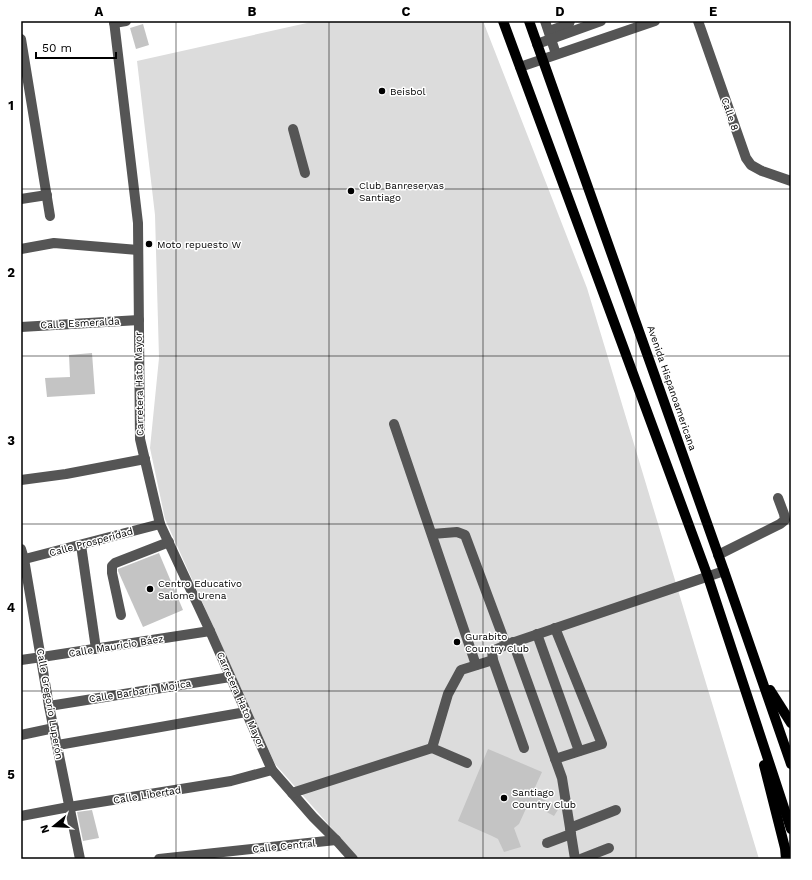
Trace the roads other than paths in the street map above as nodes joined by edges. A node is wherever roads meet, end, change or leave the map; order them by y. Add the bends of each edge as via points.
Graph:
1 (126, 21) edge
2 (503, 21) edge
3 (529, 21) edge
4 (570, 21) edge
5 (601, 21) edge
6 (655, 21) edge
7 (698, 21) edge
8 (114, 22) edge
9 (548, 30) edge
10 (21, 39) edge
11 (537, 44) junction
12 (556, 54) junction
13 (542, 58) junction
14 (520, 67) junction
15 (293, 129) dead end
16 (305, 174) dead end
17 (791, 182) edge
18 (46, 195) junction
19 (21, 199) edge
20 (50, 216) dead end
21 (21, 249) edge
22 (138, 250) junction
23 (139, 320) junction
24 (21, 327) edge
25 (394, 424) dead end
26 (145, 459) junction
27 (21, 480) edge
28 (778, 498) dead end
29 (160, 524) junction
30 (432, 534) junction
31 (168, 542) junction
32 (81, 544) junction
33 (21, 549) edge
34 (718, 554) junction
35 (23, 559) edge
36 (724, 571) junction
37 (708, 577) junction
38 (121, 615) dead end
39 (555, 628) junction
40 (210, 630) junction
41 (537, 634) junction
42 (509, 643) junction
43 (96, 649) junction
44 (42, 658) junction
45 (21, 660) edge
46 (493, 660) junction
47 (476, 665) junction
48 (760, 674) junction
49 (230, 677) junction
50 (745, 688) junction
51 (49, 706) junction
52 (246, 712) junction
53 (791, 724) edge
54 (54, 728) junction
55 (21, 735) edge
56 (58, 745) junction
57 (432, 748) junction
58 (524, 748) dead end
59 (578, 751) junction
60 (555, 759) junction
61 (467, 763) dead end
62 (791, 764) edge
63 (272, 770) junction
64 (292, 794) junction
65 (69, 807) junction
66 (616, 810) dead end
67 (21, 816) edge
68 (791, 829) edge
69 (570, 831) junction
70 (336, 840) junction
71 (547, 843) dead end
72 (609, 848) dead end
73 (574, 858) edge
74 (80, 859) edge
75 (159, 859) edge
76 (353, 859) edge
77 (786, 859) edge

1 - 8 street
2 - 14 main road
3 - 11 main road, Avenida Hispanoamericana
4 - 9 street via 569,24
5 - 9 street
6 - 12 street
7 - 17 street, Calle 8 via 746,158 751,165 762,171
8 - 22 street, Carretera Hato Mayor via 138,223
9 - 11 street
9 - 12 street
10 - 18 street
11 - 13 main road, Avenida Hispanoamericana
12 - 13 street
13 - 14 street
13 - 34 main road, Avenida Hispanoamericana
14 - 37 main road
15 - 16 street
18 - 19 street
18 - 20 street
21 - 22 street via 54,243
22 - 23 street, Carretera Hato Mayor
23 - 24 street, Calle Esmeralda
23 - 26 street, Carretera Hato Mayor via 140,439
25 - 30 street
26 - 27 street
26 - 29 street, Carretera Hato Mayor
28 - 34 street via 784,514 784,520 780,524
29 - 31 street, Carretera Hato Mayor
29 - 32 street, Calle Prosperidad
30 - 42 street via 456,532 465,535
30 - 47 street
31 - 38 street via 112,566
31 - 40 street, Carretera Hato Mayor
32 - 35 street, Calle Prosperidad
32 - 43 street
33 - 35 street, Calle Gregorio Luperón
34 - 36 main road, Avenida Hispanoamericana
35 - 44 street, Calle Gregorio Luperón
36 - 37 street
36 - 48 main road, Avenida Hispanoamericana
37 - 39 street
37 - 50 main road
39 - 41 street
39 - 59 street via 602,744
40 - 43 street, Calle Mauricio Báez
40 - 49 street, Carretera Hato Mayor
41 - 42 street
41 - 59 street
42 - 46 street via 492,651
42 - 60 street
43 - 44 street, Calle Mauricio Báez
44 - 45 street, Calle Mauricio Báez
44 - 51 street, Calle Gregorio Luperón
46 - 47 street
46 - 58 street
47 - 57 street via 462,670 448,694
48 - 53 main road
48 - 62 main road, Avenida Hispanoamericana
49 - 51 street, Calle Barbarín Mojica
49 - 52 street, Carretera Hato Mayor
50 - 68 main road
50 - 77 main road
51 - 54 street, Calle Gregorio Luperón
52 - 56 street
52 - 63 street, Carretera Hato Mayor
54 - 55 street
54 - 56 street, Calle Gregorio Luperón
56 - 65 street, Calle Gregorio Luperón
57 - 61 street
57 - 64 street
59 - 60 street
60 - 69 street via 562,778
63 - 64 street, Carretera Hato Mayor
63 - 65 street, Calle Libertad via 231,781
64 - 70 street, Carretera Hato Mayor
65 - 67 street, Calle Libertad
65 - 74 street, Calle Gregorio Luperón
66 - 69 street
69 - 71 street
69 - 73 street
70 - 75 street, Calle Central
70 - 76 street, Carretera Hato Mayor
72 - 73 street

